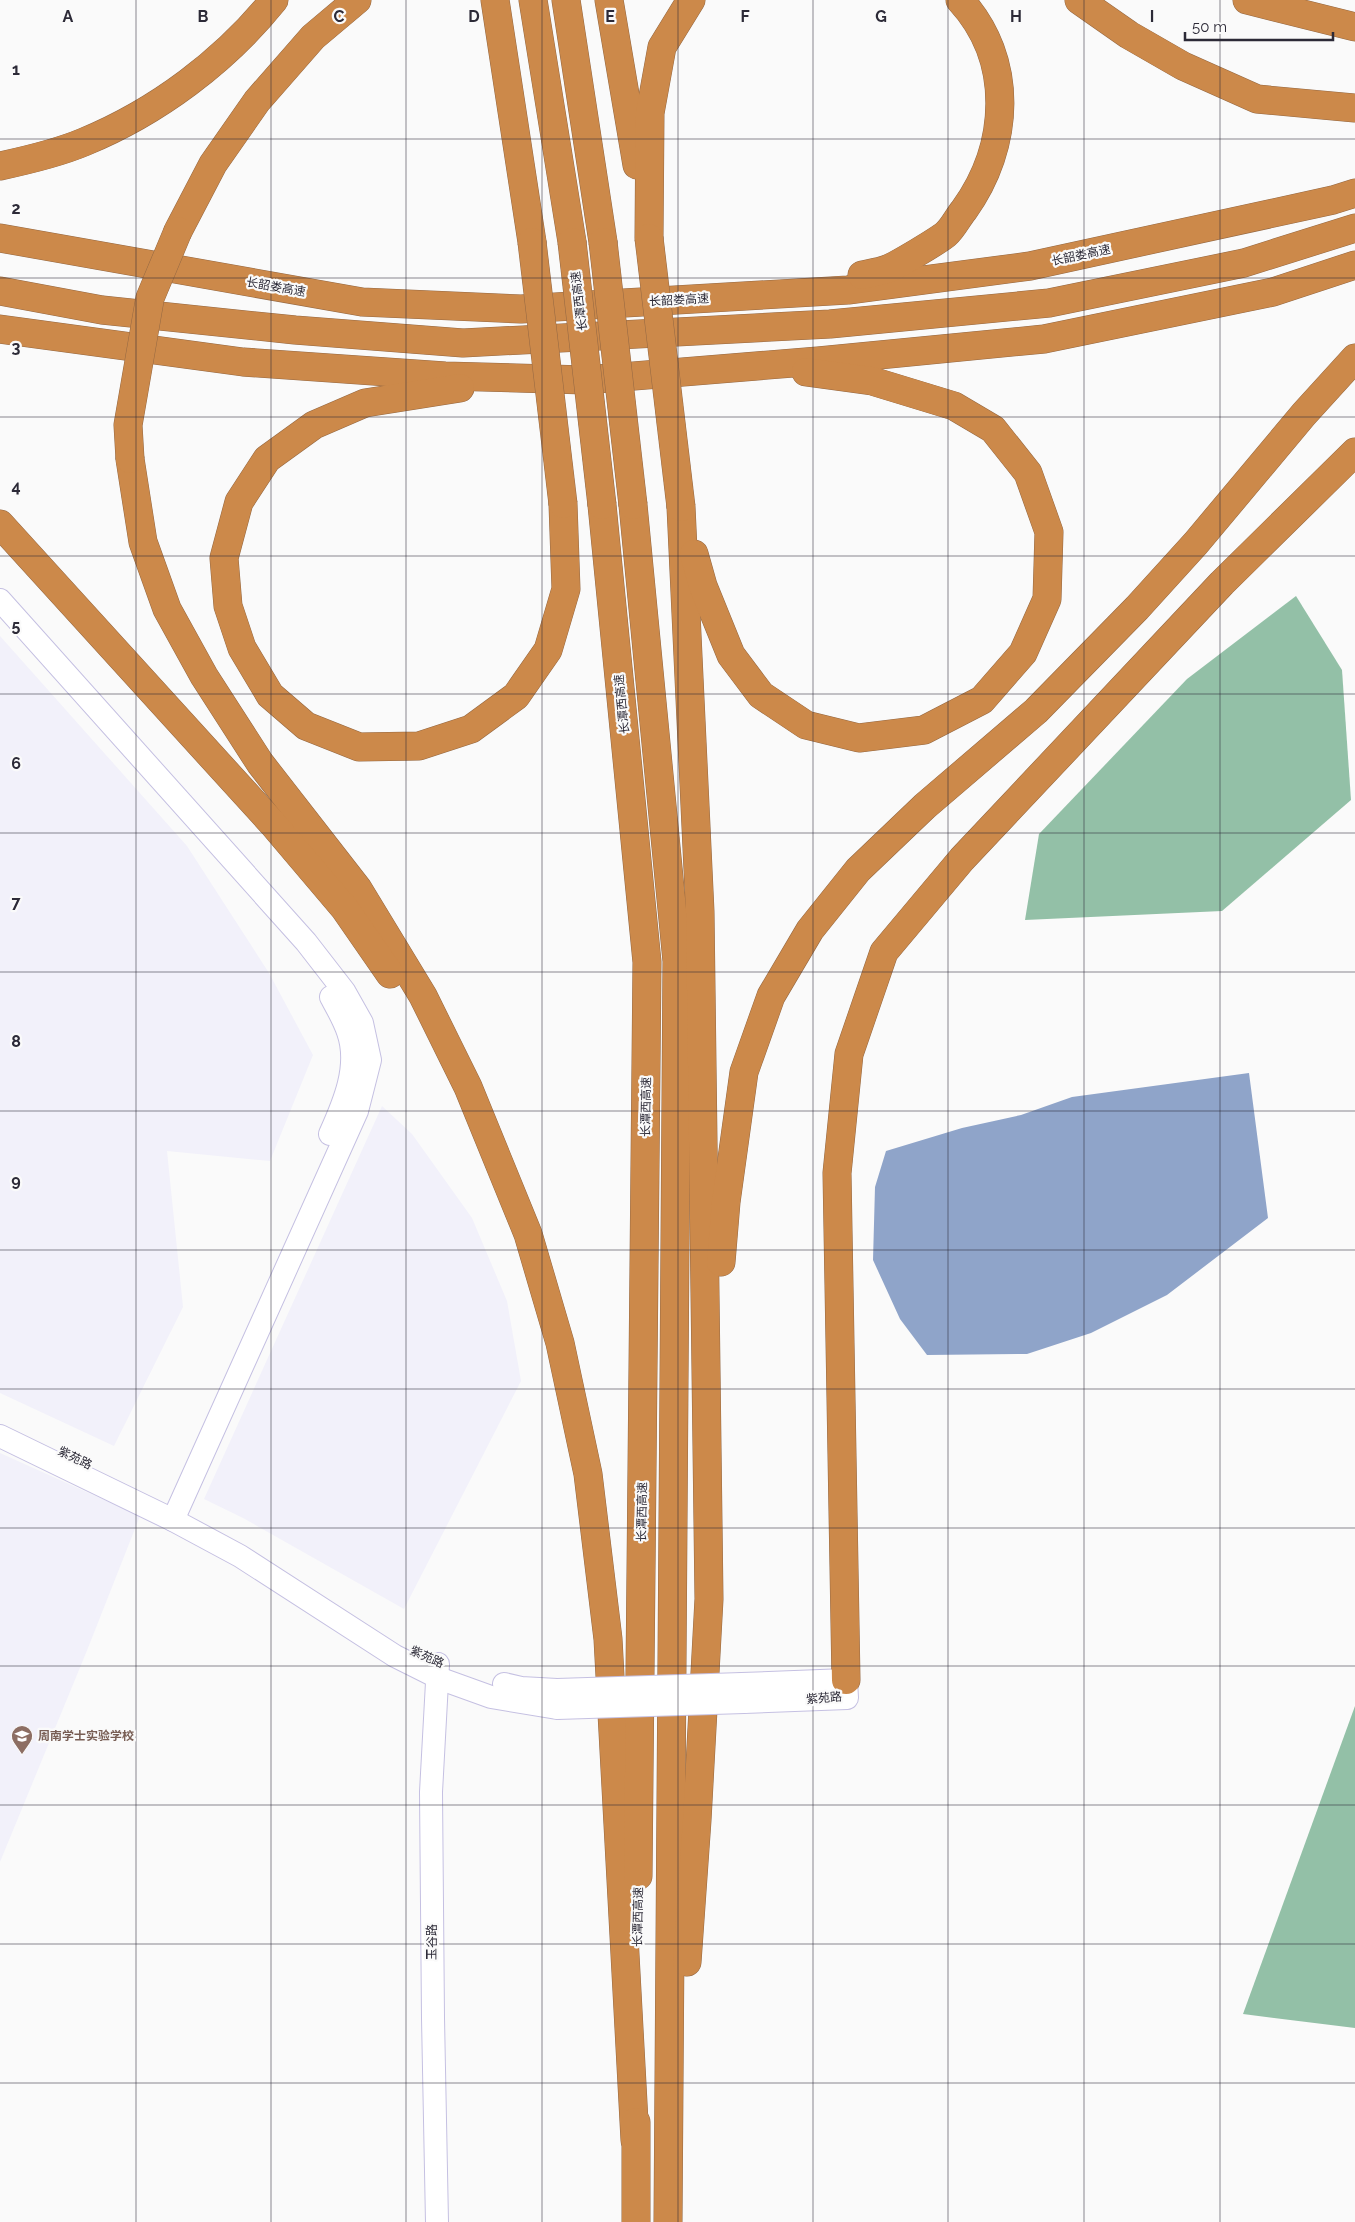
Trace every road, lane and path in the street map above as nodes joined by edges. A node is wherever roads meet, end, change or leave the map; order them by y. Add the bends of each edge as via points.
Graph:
1 (274, 0) edge
2 (357, 0) edge
3 (495, 0) edge
4 (533, 0) edge
5 (566, 0) edge
6 (609, 0) edge
7 (691, 0) edge
8 (960, 0) edge
9 (1247, 0) edge
10 (1083, 2) edge
11 (1355, 27) edge
12 (1355, 108) edge
13 (0, 166) edge
14 (1355, 193) edge
15 (1355, 228) edge
16 (8, 238) edge
17 (649, 238) junction
18 (1355, 265) edge
19 (0, 291) edge
20 (790, 293) junction
21 (0, 329) edge
22 (1355, 358) edge
23 (750, 365) junction
24 (530, 378) junction
25 (1355, 452) edge
26 (680, 507) junction
27 (0, 524) edge
28 (0, 600) edge
29 (0, 621) edge
30 (468, 1087) junction
31 (0, 1422) edge
32 (0, 1436) edge
33 (706, 1471) junction
34 (169, 1511) junction
35 (443, 1672) junction
36 (846, 1680) joint
37 (635, 2140) junction
38 (668, 2213) edge
39 (437, 2222) edge
40 (448, 2222) edge
41 (636, 2222) edge

1 - 13 highway via 251,29 199,73 143,113 84,142
2 - 30 highway, bridge via 313,37 257,101 214,164 178,231 150,298 128,425 130,459 143,542 176,626 260,762 358,889 423,996
3 - 24 highway, bridge via 532,242 563,504 566,589 548,650 516,696 471,729 419,746 359,747 306,726 270,695 242,648 228,606 224,558 238,502 266,459 314,425 364,403
4 - 37 highway, 长潭西高速, bridge via 572,242 602,505 647,962
5 - 38 highway, bridge via 603,242 634,505 677,961
6 - 17 highway
7 - 17 highway via 662,47 650,113
8 - 20 highway via 975,16 995,61 1001,106 994,153 976,192 946,234 889,269
9 - 11 highway
10 - 12 highway via 1129,35 1182,66 1257,99
14 - 20 highway, 长韶娄高速 via 1030,266 848,290
15 - 19 highway via 1244,263 1049,303 830,324 462,343 112,311
16 - 20 highway, 长韶娄高速 via 362,302 520,309
17 - 26 highway, bridge
18 - 23 highway via 1273,292 1044,339
21 - 24 highway via 243,362 445,376
22 - 33 highway via 1138,608 1036,712 926,806 858,870 810,930 771,996 744,1072 726,1202
23 - 24 highway via 584,380
23 - 26 highway via 872,381 954,406 993,429 1028,473 1049,532 1047,599 1023,653 982,700 924,730 859,738 806,724 761,694 731,655 702,586
25 - 36 highway via 1222,583 962,859 884,952 849,1054 837,1173
26 - 33 highway via 700,922
27 - 30 highway via 273,824 345,909
28 - 34 street via 306,942 349,999 362,1023 370,1060 357,1111
29 - 34 street via 293,947 330,994 349,1033 353,1068 341,1110
30 - 37 highway via 528,1234 560,1343 588,1474 608,1639
31 - 34 street, 紫苑路
32 - 34 street, 紫苑路
33 - 38 highway via 709,1598 699,1791
34 - 35 street, 紫苑路 via 395,1656
35 - 36 street, 紫苑路, bridge via 491,1697 557,1699 743,1693 847,1698
35 - 39 street, 玉谷路 via 431,1792
35 - 40 street, 玉谷路 via 443,2018
37 - 41 highway, 长潭西高速

